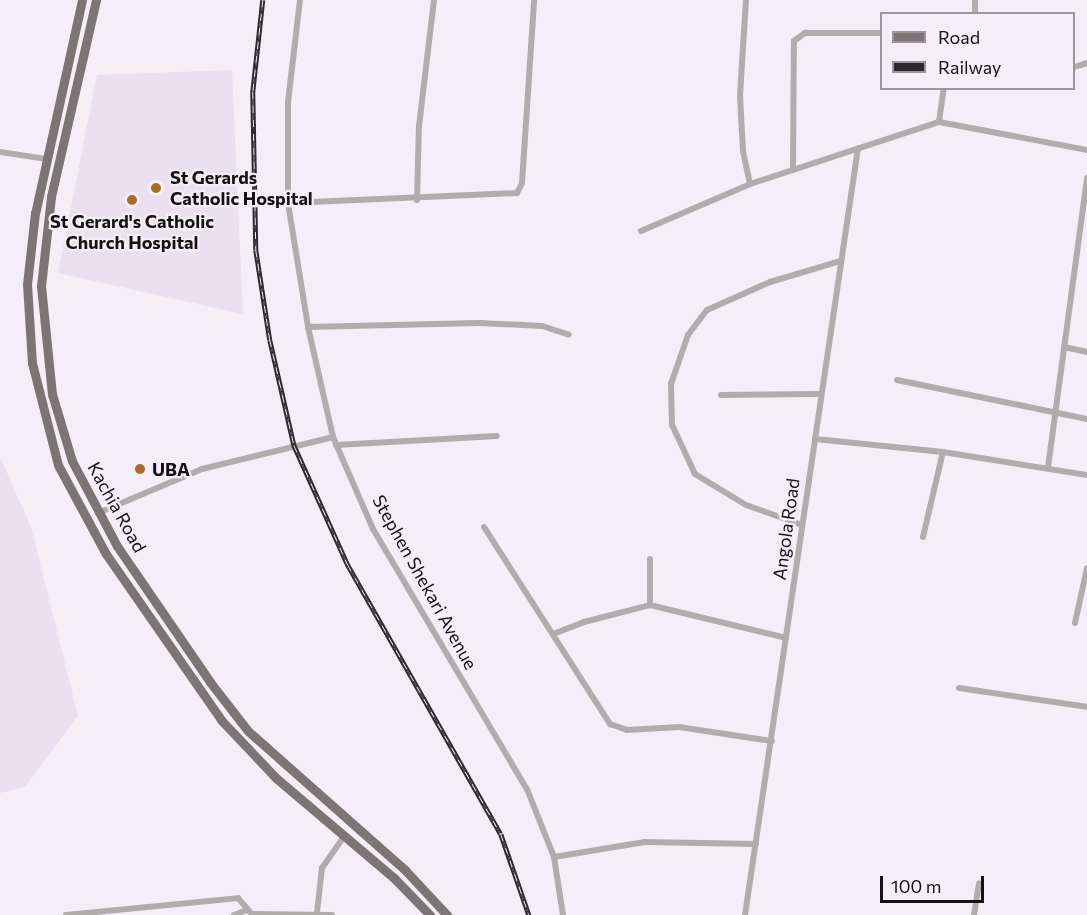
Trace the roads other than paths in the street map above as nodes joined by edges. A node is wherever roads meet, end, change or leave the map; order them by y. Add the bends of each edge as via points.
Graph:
1 (82, 0) edge
2 (96, 0) edge
3 (300, 0) edge
4 (434, 0) edge
5 (534, 0) edge
6 (746, 0) edge
7 (880, 33) edge
8 (944, 90) edge
9 (939, 122) junction
10 (858, 148) junction
11 (1087, 150) edge
12 (0, 152) edge
13 (47, 159) junction
14 (793, 170) junction
15 (1087, 178) edge
16 (750, 184) junction
17 (417, 200) junction
18 (288, 203) junction
19 (1084, 221) edge
20 (642, 231) dead end
21 (841, 261) junction
22 (308, 327) junction
23 (569, 335) dead end
24 (1064, 347) junction
25 (1087, 352) edge
26 (897, 380) dead end
27 (821, 394) junction
28 (721, 395) dead end
29 (1055, 413) junction
30 (1087, 419) edge
31 (497, 436) dead end
32 (333, 437) junction
33 (815, 439) junction
34 (336, 445) junction
35 (943, 452) junction
36 (1048, 467) junction
37 (1087, 475) edge
38 (98, 513) junction
39 (802, 525) junction
40 (484, 527) dead end
41 (923, 537) dead end
42 (650, 559) dead end
43 (1087, 568) edge
44 (1085, 585) edge
45 (650, 605) junction
46 (1075, 623) dead end
47 (554, 634) junction
48 (786, 638) junction
49 (958, 688) dead end
50 (1087, 707) edge
51 (772, 741) junction
52 (344, 836) junction
53 (756, 844) junction
54 (554, 857) junction
55 (979, 883) dead end
56 (247, 910) junction
57 (317, 912) junction
58 (66, 915) edge
59 (234, 915) edge
60 (332, 915) edge
61 (430, 915) edge
62 (447, 915) edge
63 (563, 915) edge
64 (745, 915) edge
65 (974, 915) edge

1 - 13 main road, Kachia Road
2 - 38 main road, Kachia Road via 51,197 41,286 52,394 72,461
3 - 18 street, Stephen Shekari Avenue via 288,102
4 - 17 street via 419,126
5 - 17 street via 520,190 512,195
6 - 16 street via 740,96 743,151
7 - 14 street via 805,33 794,41
8 - 9 street
9 - 10 street
9 - 11 street
10 - 14 street
10 - 21 street, Angola Road
12 - 13 street
13 - 52 main road, Kachia Road via 29,252 28,327 38,395 58,465 106,555 198,690 254,757
14 - 16 street
15 - 19 street
16 - 20 street
17 - 18 street
18 - 22 street, Stephen Shekari Avenue
19 - 24 street
21 - 27 street, Angola Road
21 - 39 street via 770,282 707,310 688,335 671,384 672,425 695,474 746,505
22 - 23 street via 479,323 542,326
22 - 32 street, Stephen Shekari Avenue
24 - 25 street
24 - 29 street
26 - 29 street
27 - 28 street
27 - 33 street, Angola Road
29 - 30 street
29 - 36 street
31 - 34 street
32 - 34 street, Stephen Shekari Avenue
32 - 38 street via 202,469
33 - 35 street
33 - 39 street, Angola Road
34 - 54 street, Stephen Shekari Avenue via 373,529 527,789
35 - 36 street
35 - 41 street
36 - 37 street
38 - 62 main road, Kachia Road via 210,682 248,731 405,870
39 - 48 street, Angola Road
40 - 47 street
42 - 45 street
43 - 44 street
44 - 46 street
45 - 47 street
45 - 48 street
47 - 51 street via 610,724 617,728 679,727
48 - 51 street, Angola Road
49 - 50 street
51 - 53 street, Angola Road
52 - 57 street via 322,868
52 - 61 main road, Kachia Road
53 - 54 street via 645,842
53 - 64 street, Angola Road
54 - 63 street, Stephen Shekari Avenue
55 - 65 street
56 - 57 street via 259,915
56 - 58 street via 238,898 228,898
56 - 59 street
57 - 60 street

